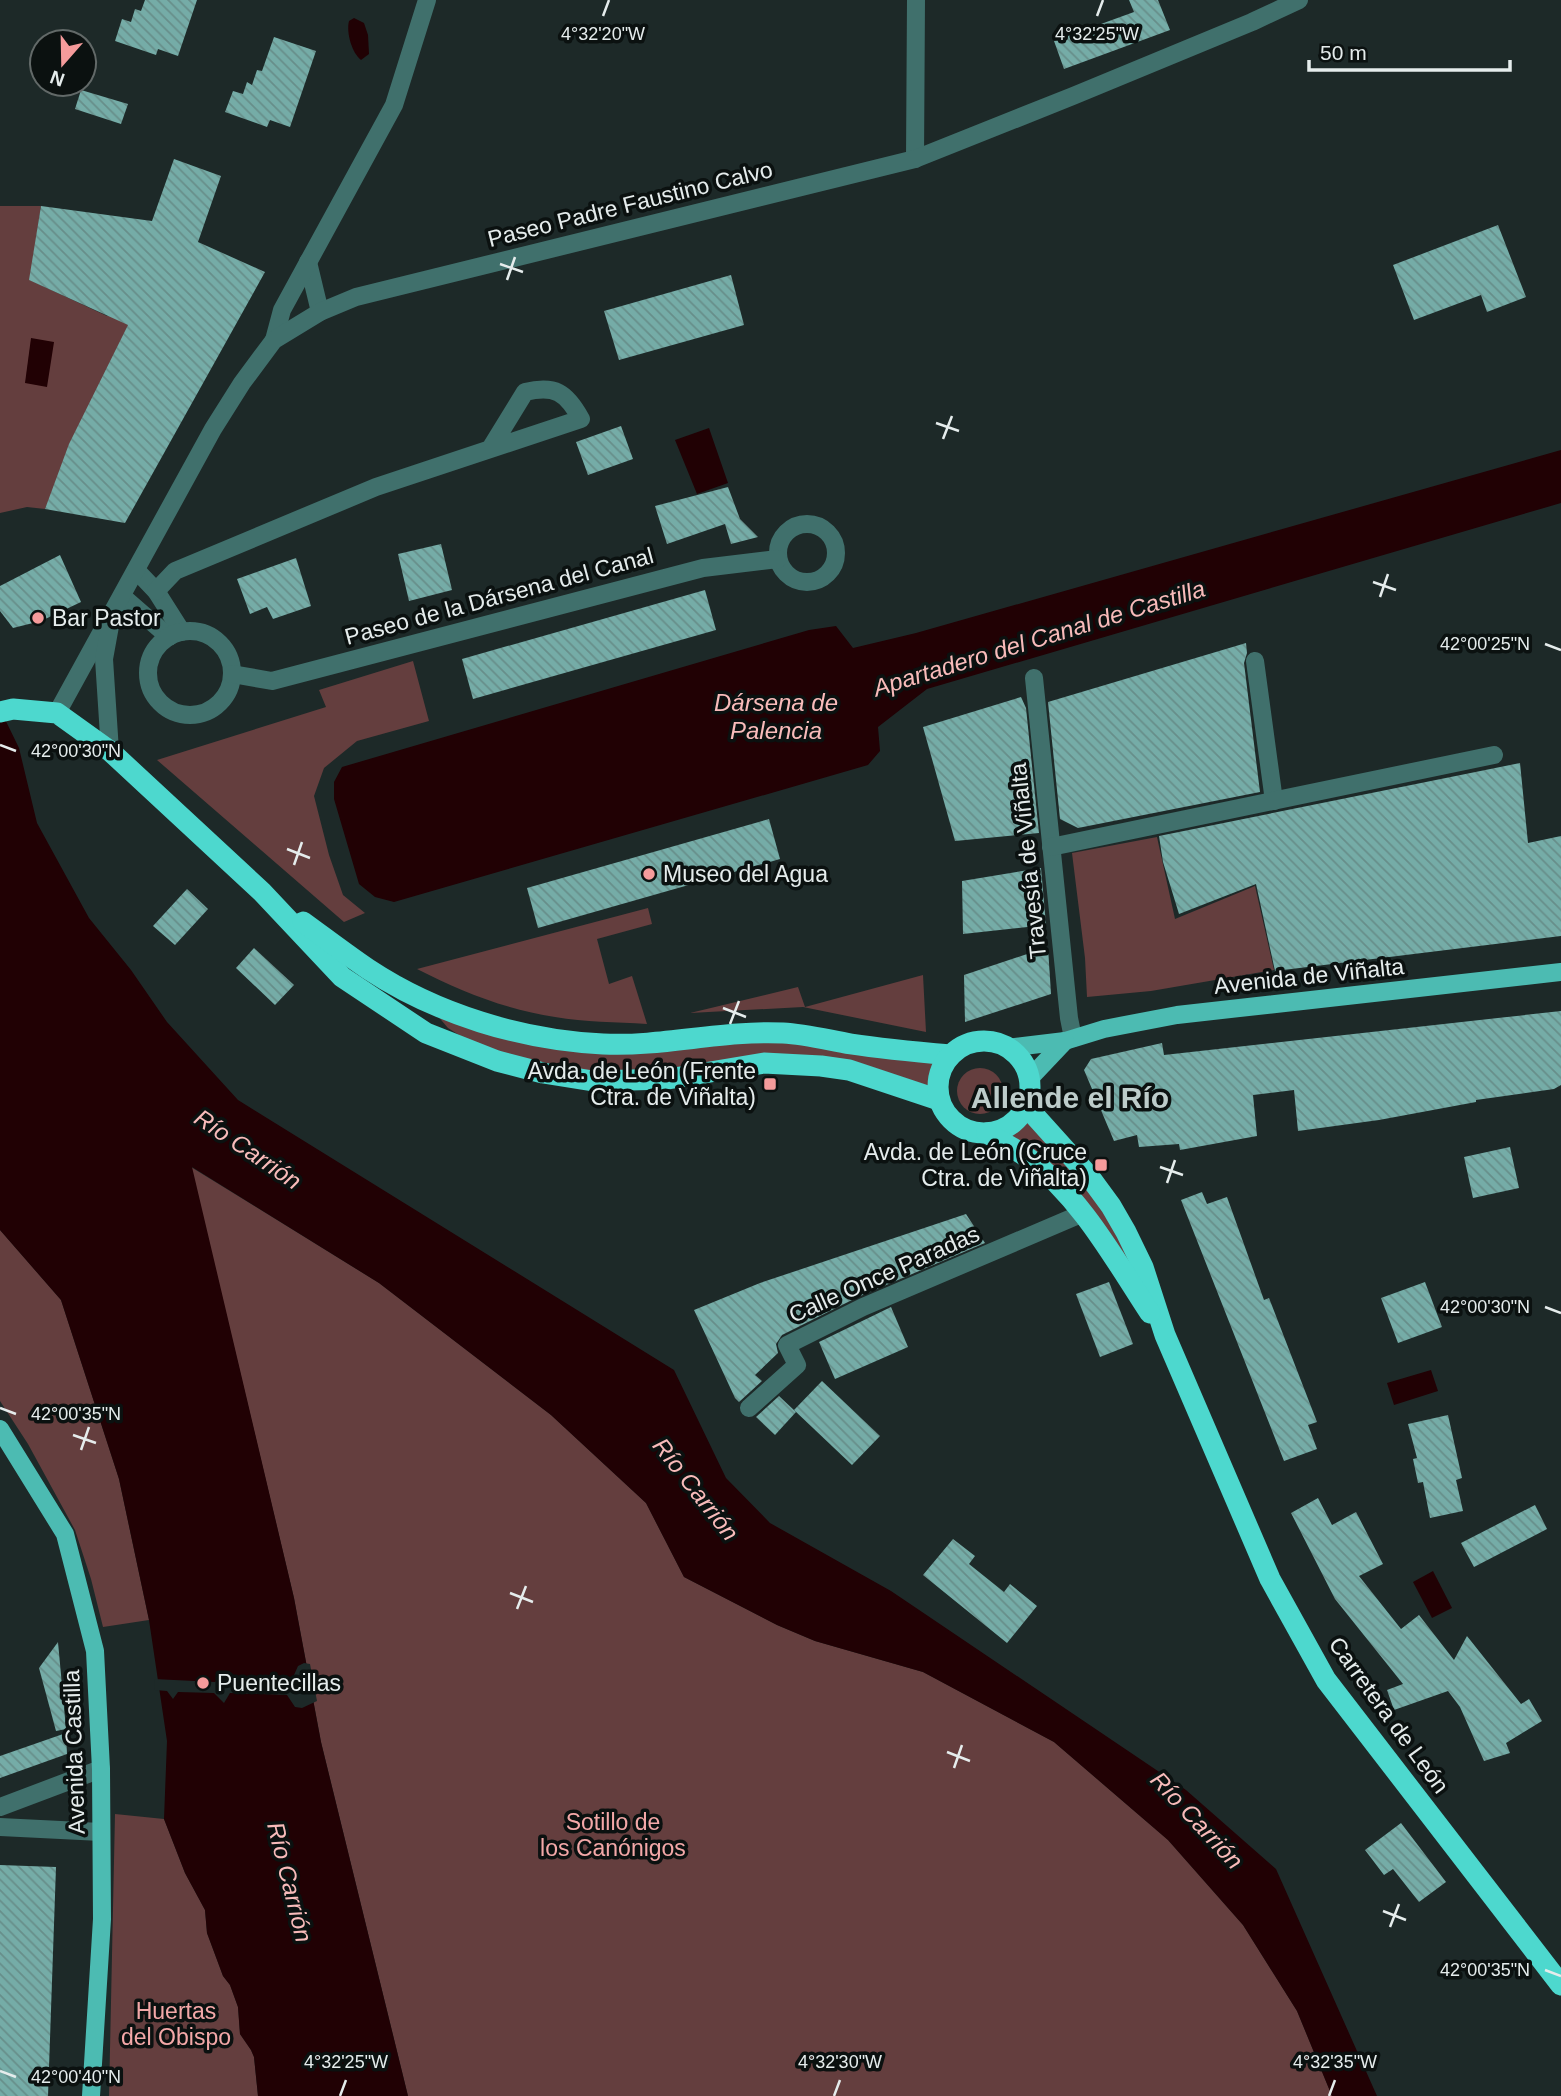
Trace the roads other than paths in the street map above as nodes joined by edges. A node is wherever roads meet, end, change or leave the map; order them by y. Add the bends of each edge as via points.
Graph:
1 (916, 0) edge
2 (1299, 0) edge
3 (422, 2) edge
4 (915, 159) junction
5 (308, 262) junction
6 (320, 312) junction
7 (274, 340) junction
8 (490, 449) junction
9 (778, 559) dead end
10 (136, 570) junction
11 (156, 592) junction
12 (122, 596) junction
13 (111, 616) junction
14 (175, 635) junction
15 (1255, 661) dead end
16 (232, 674) junction
17 (1034, 678) dead end
18 (6, 711) edge
19 (57, 713) junction
20 (110, 751) junction
21 (1494, 755) dead end
22 (1274, 801) junction
23 (1051, 847) junction
24 (262, 892) junction
25 (1561, 972) edge
26 (1069, 1040) junction
27 (1006, 1048) junction
28 (951, 1055) junction
29 (1029, 1079) junction
30 (939, 1100) junction
31 (1026, 1106) junction
32 (987, 1133) junction
33 (1081, 1214) junction
34 (1165, 1335) junction
35 (749, 1408) dead end
36 (0, 1429) edge
37 (101, 1769) junction
38 (0, 1807) edge
39 (0, 1827) edge
40 (101, 1832) junction
41 (1561, 1985) edge
42 (90, 2096) edge

1 - 4 street
2 - 4 street, Paseo Padre Faustino Calvo
3 - 5 street via 394,105
4 - 6 street, Paseo Padre Faustino Calvo via 356,297
5 - 6 street
5 - 7 street via 282,310
6 - 7 street, Paseo Padre Faustino Calvo
7 - 10 street, Paseo Padre Faustino Calvo via 212,429
8 - 8 street via 503,445 582,419 559,391 525,392
8 - 11 street via 376,487 175,571
9 - 16 street, Paseo de la Dársena del Canal via 703,568 272,681
10 - 11 street
10 - 12 street, Paseo Padre Faustino Calvo
11 - 14 street
12 - 13 street, Paseo Padre Faustino Calvo
12 - 14 street
13 - 19 street, Paseo Padre Faustino Calvo
13 - 20 street, Paseo Padre Faustino Calvo via 104,659
14 - 16 street via 207,634 231,661
14 - 16 street via 158,647 148,674 158,701 169,710 183,715 211,710 226,694
15 - 22 street
17 - 23 street, Travesía de Viñalta
18 - 19 highway
19 - 20 highway
20 - 24 highway
21 - 22 street
22 - 23 street
23 - 26 street, Travesía de Viñalta
24 - 28 highway via 369,970 427,1002 547,1038 602,1044 734,1032 785,1033
24 - 30 highway via 342,977 426,1033 497,1061 593,1082 668,1079 764,1063 821,1066 849,1070
25 - 26 main road, Avenida de Viñalta via 1177,1015
26 - 27 main road, Avenida de Viñalta
26 - 29 main road
27 - 28 highway via 981,1042 967,1044
27 - 29 highway via 1025,1066
28 - 30 highway via 939,1076
29 - 31 highway
30 - 32 highway via 957,1125
31 - 32 highway via 1010,1125
31 - 34 highway, Carretera de León via 1111,1206 1143,1267
32 - 33 highway, Carretera de León via 1028,1158 1058,1184
33 - 34 highway, Carretera de León
33 - 35 street, Calle Once Paradas via 863,1307 787,1345 797,1365
34 - 41 highway, Carretera de León via 1270,1579 1326,1680
36 - 37 main road, Avenida Castilla via 65,1534 95,1651
37 - 38 street
37 - 40 main road, Avenida Castilla
39 - 40 street
40 - 42 main road, Avenida Castilla via 102,1919

